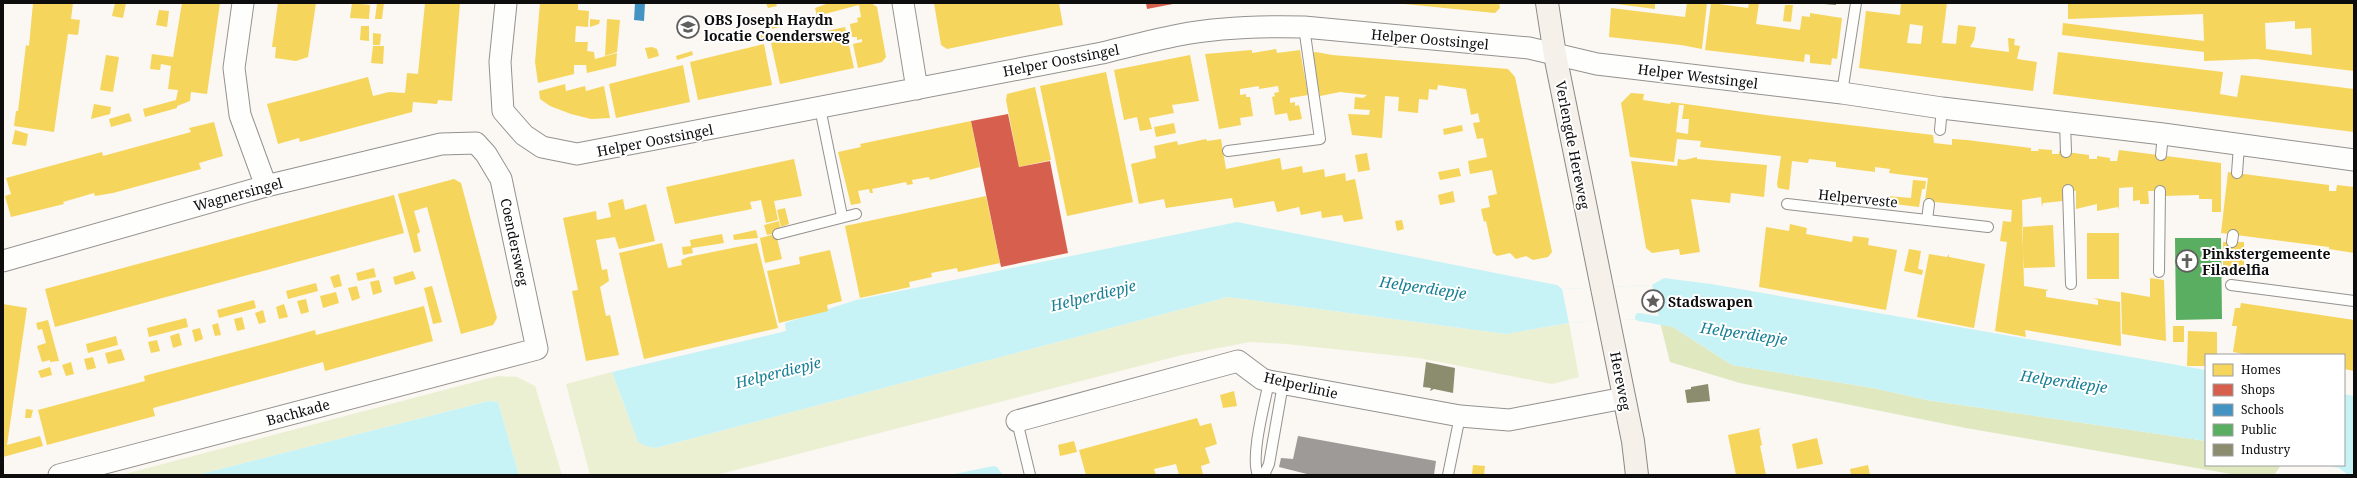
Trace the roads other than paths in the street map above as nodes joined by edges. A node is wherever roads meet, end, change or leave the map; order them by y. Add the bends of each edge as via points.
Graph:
1 (243, 3) edge
2 (506, 3) edge
3 (903, 3) edge
4 (1548, 3) edge
5 (1856, 3) edge
6 (1304, 27) junction
7 (1555, 54) junction
8 (917, 89) junction
9 (1842, 93) junction
10 (820, 108) junction
11 (1942, 108) junction
12 (2065, 122) junction
13 (1940, 130) dead end
14 (2163, 134) junction
15 (476, 143) joint
16 (2239, 146) junction
17 (1228, 151) dead end
18 (2066, 152) dead end
19 (2161, 155) dead end
20 (2354, 160) edge
21 (2238, 173) dead end
22 (266, 186) junction
23 (2068, 190) dead end
24 (2160, 191) dead end
25 (1787, 204) dead end
26 (1929, 204) dead end
27 (856, 214) dead end
28 (842, 216) junction
29 (1927, 220) junction
30 (1988, 227) dead end
31 (778, 234) dead end
32 (3, 261) edge
33 (2159, 272) dead end
34 (2071, 284) dead end
35 (2231, 285) dead end
36 (2354, 301) edge
37 (1609, 320) joint
38 (537, 349) joint
39 (1276, 382) junction
40 (1624, 398) junction
41 (1460, 416) junction
42 (1017, 421) joint
43 (1633, 442) junction
44 (59, 475) edge
45 (1030, 475) edge
46 (1258, 475) edge
47 (1264, 475) edge
48 (1448, 475) edge
49 (1637, 475) edge
50 (1645, 475) edge

1 - 22 street via 234,68 240,115
2 - 10 street, Helper Oostsingel via 500,62 502,111 524,135 542,147 577,154
3 - 8 street
4 - 7 main road, Verlengde Hereweg
5 - 9 lane
6 - 7 street, Helper Oostsingel via 1529,48
6 - 8 street, Helper Oostsingel via 1248,27 1180,34
6 - 17 lane via 1320,140
7 - 9 street, Helper Westsingel via 1597,64
7 - 37 main road, Verlengde Hereweg
8 - 10 street, Helper Oostsingel
9 - 11 street, Helper Westsingel
10 - 28 lane
11 - 12 street, Helper Westsingel
11 - 13 lane
12 - 14 street, Helper Westsingel
12 - 18 lane
14 - 16 street, Helper Westsingel
14 - 19 lane
15 - 22 street, Wagnersingel via 442,144
15 - 38 street, Coendersweg via 501,178
16 - 20 street, Helper Westsingel
16 - 21 lane
22 - 32 street, Wagnersingel
23 - 34 lane
24 - 33 lane
25 - 29 lane, Helperveste
26 - 29 lane
27 - 28 lane
28 - 31 lane
29 - 30 lane, Helperveste
35 - 36 lane
37 - 40 main road, Hereweg
38 - 44 street, Bachkade
39 - 41 street, Helperlinie
39 - 42 street, Helperlinie via 1262,379 1238,361
39 - 46 lane via 1258,444 1255,468
39 - 47 lane via 1269,464
40 - 41 street, Helperlinie via 1509,420
40 - 43 main road, Hereweg
41 - 48 lane
42 - 45 lane, Helperlinie
43 - 49 main road, Hereweg
43 - 50 main road, Hereweg

